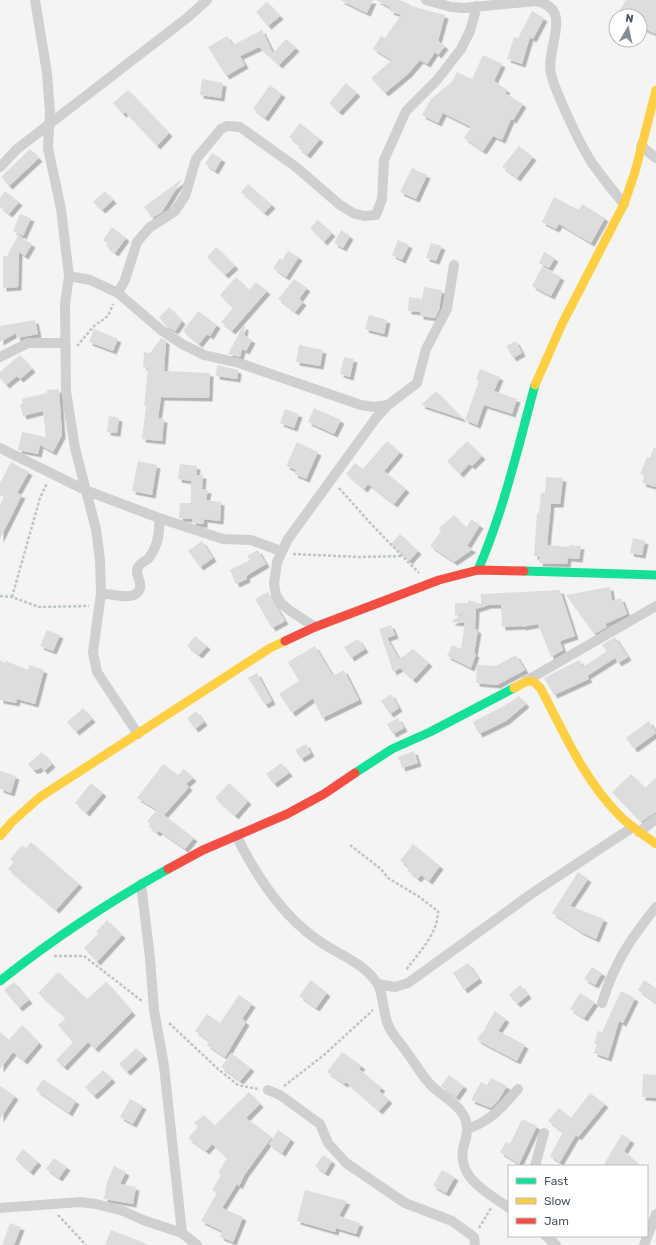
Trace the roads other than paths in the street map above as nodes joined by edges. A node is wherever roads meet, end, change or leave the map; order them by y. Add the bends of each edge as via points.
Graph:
1 (35, 0) edge
2 (207, 0) edge
3 (426, 0) edge
4 (477, 6) junction
5 (656, 90) edge
6 (49, 125) junction
7 (641, 146) junction
8 (656, 158) edge
9 (0, 167) edge
10 (624, 204) junction
11 (454, 266) dead end
12 (69, 276) junction
13 (118, 293) junction
14 (65, 343) junction
15 (0, 357) edge
16 (388, 405) junction
17 (0, 448) edge
18 (85, 490) junction
19 (159, 518) junction
20 (281, 551) junction
21 (478, 570) junction
22 (656, 575) edge
23 (101, 593) junction
24 (656, 606) edge
25 (315, 627) junction
26 (524, 681) junction
27 (138, 734) junction
28 (656, 819) edge
29 (636, 829) junction
30 (0, 836) edge
31 (236, 836) junction
32 (656, 844) edge
33 (141, 884) junction
34 (656, 907) edge
35 (0, 981) edge
36 (378, 984) junction
37 (602, 1003) dead end
38 (518, 1089) dead end
39 (268, 1090) road end
40 (467, 1129) junction
41 (544, 1133) dead end
42 (535, 1165) edge
43 (508, 1206) edge
44 (0, 1208) edge
45 (656, 1214) edge
46 (182, 1233) junction
47 (648, 1235) edge
48 (547, 1237) edge
49 (474, 1241) edge
50 (197, 1245) edge
51 (556, 1245) edge

1 - 6 street via 47,73
2 - 6 street
3 - 4 street via 451,7
4 - 10 street via 536,1 552,7 557,23 550,62 558,95 592,162
4 - 13 street via 470,31 461,49 406,111 384,160 382,199 376,215 364,216 340,205 302,171 240,127 227,126 221,129 196,159 185,196 175,211 149,228 137,242 125,280
5 - 7 street
6 - 9 street via 17,149
6 - 12 street via 48,148 61,209
7 - 8 street
7 - 10 street
10 - 21 street via 562,324 535,383 502,509
11 - 16 street via 447,309 426,349 417,383
12 - 13 street via 90,280
12 - 14 street via 65,304
13 - 16 street via 161,330 204,355 239,362 362,405
14 - 15 street via 28,343
14 - 18 street via 70,420
16 - 20 street via 331,478
17 - 18 street
18 - 19 street
18 - 23 street via 96,529
19 - 20 street via 223,539 250,540
19 - 23 street via 159,538 151,554 137,570 141,581 137,594 130,597
20 - 25 street via 274,572 276,595 289,610
21 - 22 street
21 - 25 street via 428,584
23 - 27 street via 93,652 97,672
24 - 26 street
25 - 27 street via 270,648
26 - 29 street via 534,681 538,684 586,774 619,816
26 - 31 street via 430,732 392,749 324,794 287,814
27 - 30 street via 40,797
28 - 29 street
29 - 32 street
29 - 36 street via 534,892 408,983 395,987
31 - 33 street via 203,850
31 - 36 street via 265,887 286,912 322,943 361,965
33 - 35 street via 81,920
33 - 46 street
34 - 37 street via 624,948
36 - 40 street via 389,1028 429,1083 464,1115
38 - 40 street via 484,1122
39 - 49 street via 280,1095 320,1124 328,1143 346,1163 405,1203 452,1221
40 - 43 street via 462,1152 463,1168 477,1184
41 - 42 street
44 - 46 street via 80,1202 96,1204 123,1210 143,1220
45 - 47 street
46 - 50 street
48 - 51 street

